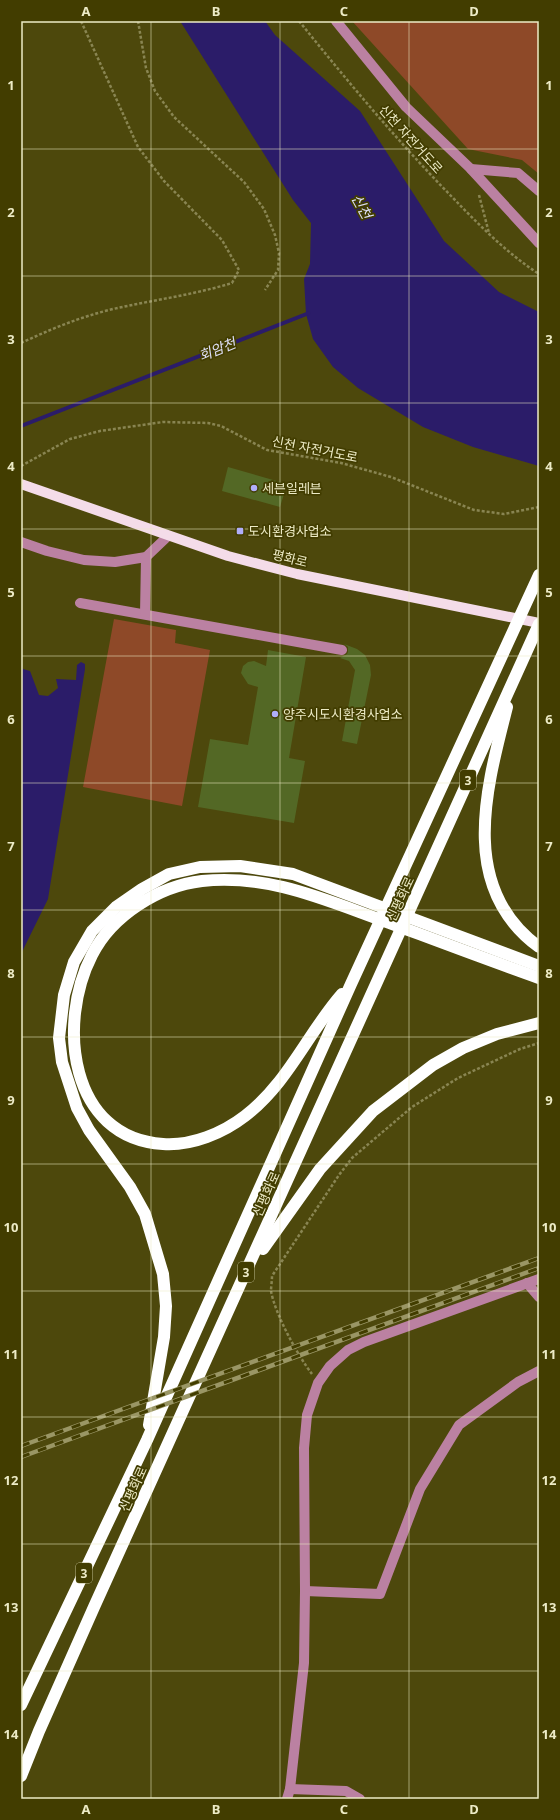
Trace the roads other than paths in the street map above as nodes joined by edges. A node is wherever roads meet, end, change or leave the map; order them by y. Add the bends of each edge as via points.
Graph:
1 (336, 21) edge
2 (471, 169) junction
3 (539, 191) edge
4 (539, 243) edge
5 (21, 484) edge
6 (168, 536) junction
7 (21, 542) edge
8 (146, 557) junction
9 (539, 575) edge
10 (80, 603) dead end
11 (145, 614) junction
12 (539, 623) edge
13 (342, 650) dead end
14 (517, 672) junction
15 (539, 947) edge
16 (539, 966) edge
17 (539, 978) edge
18 (351, 984) junction
19 (539, 1023) edge
20 (539, 1279) edge
21 (526, 1283) junction
22 (240, 1287) junction
23 (539, 1297) edge
24 (539, 1371) edge
25 (147, 1440) junction
26 (305, 1591) junction
27 (21, 1705) edge
28 (21, 1776) edge
29 (288, 1794) edge
30 (360, 1799) edge

1 - 2 street via 406,107
2 - 3 street via 518,173
2 - 4 street
5 - 6 main road, 평화로
6 - 8 street
6 - 12 main road, 평화로 via 228,556 297,574
7 - 8 street via 84,560 115,562
8 - 11 street
9 - 18 highway, 신평화로 / 3
10 - 11 street
11 - 13 street
12 - 14 highway, 신평화로 / 3
14 - 15 highway via 493,760 484,830 486,862 495,896 511,920
14 - 22 highway, 신평화로 / 3
16 - 25 highway via 293,874 240,866 200,867 170,874 116,907 92,931 74,962 64,995 59,1038 62,1062 77,1108 145,1214 163,1274 166,1306 164,1337
17 - 18 highway via 294,888 240,880 201,881 170,888 142,903 104,936 92,955 75,1010 73,1041 77,1068 97,1110 109,1124 126,1135 150,1143 172,1145 198,1140 224,1130 246,1115 270,1092 294,1064 324,1015
18 - 25 highway, 신평화로 / 3
19 - 22 highway via 497,1034 463,1048 433,1066 373,1111 320,1169 270,1239
20 - 21 street
21 - 23 street
21 - 26 street via 364,1342 348,1350 330,1366 318,1383 307,1415 304,1448
22 - 28 highway, 신평화로 / 3 via 39,1730
24 - 26 street via 518,1382 459,1426 420,1489 380,1594
25 - 27 highway, 신평화로 / 3
26 - 29 street via 304,1663
29 - 30 street via 346,1791

